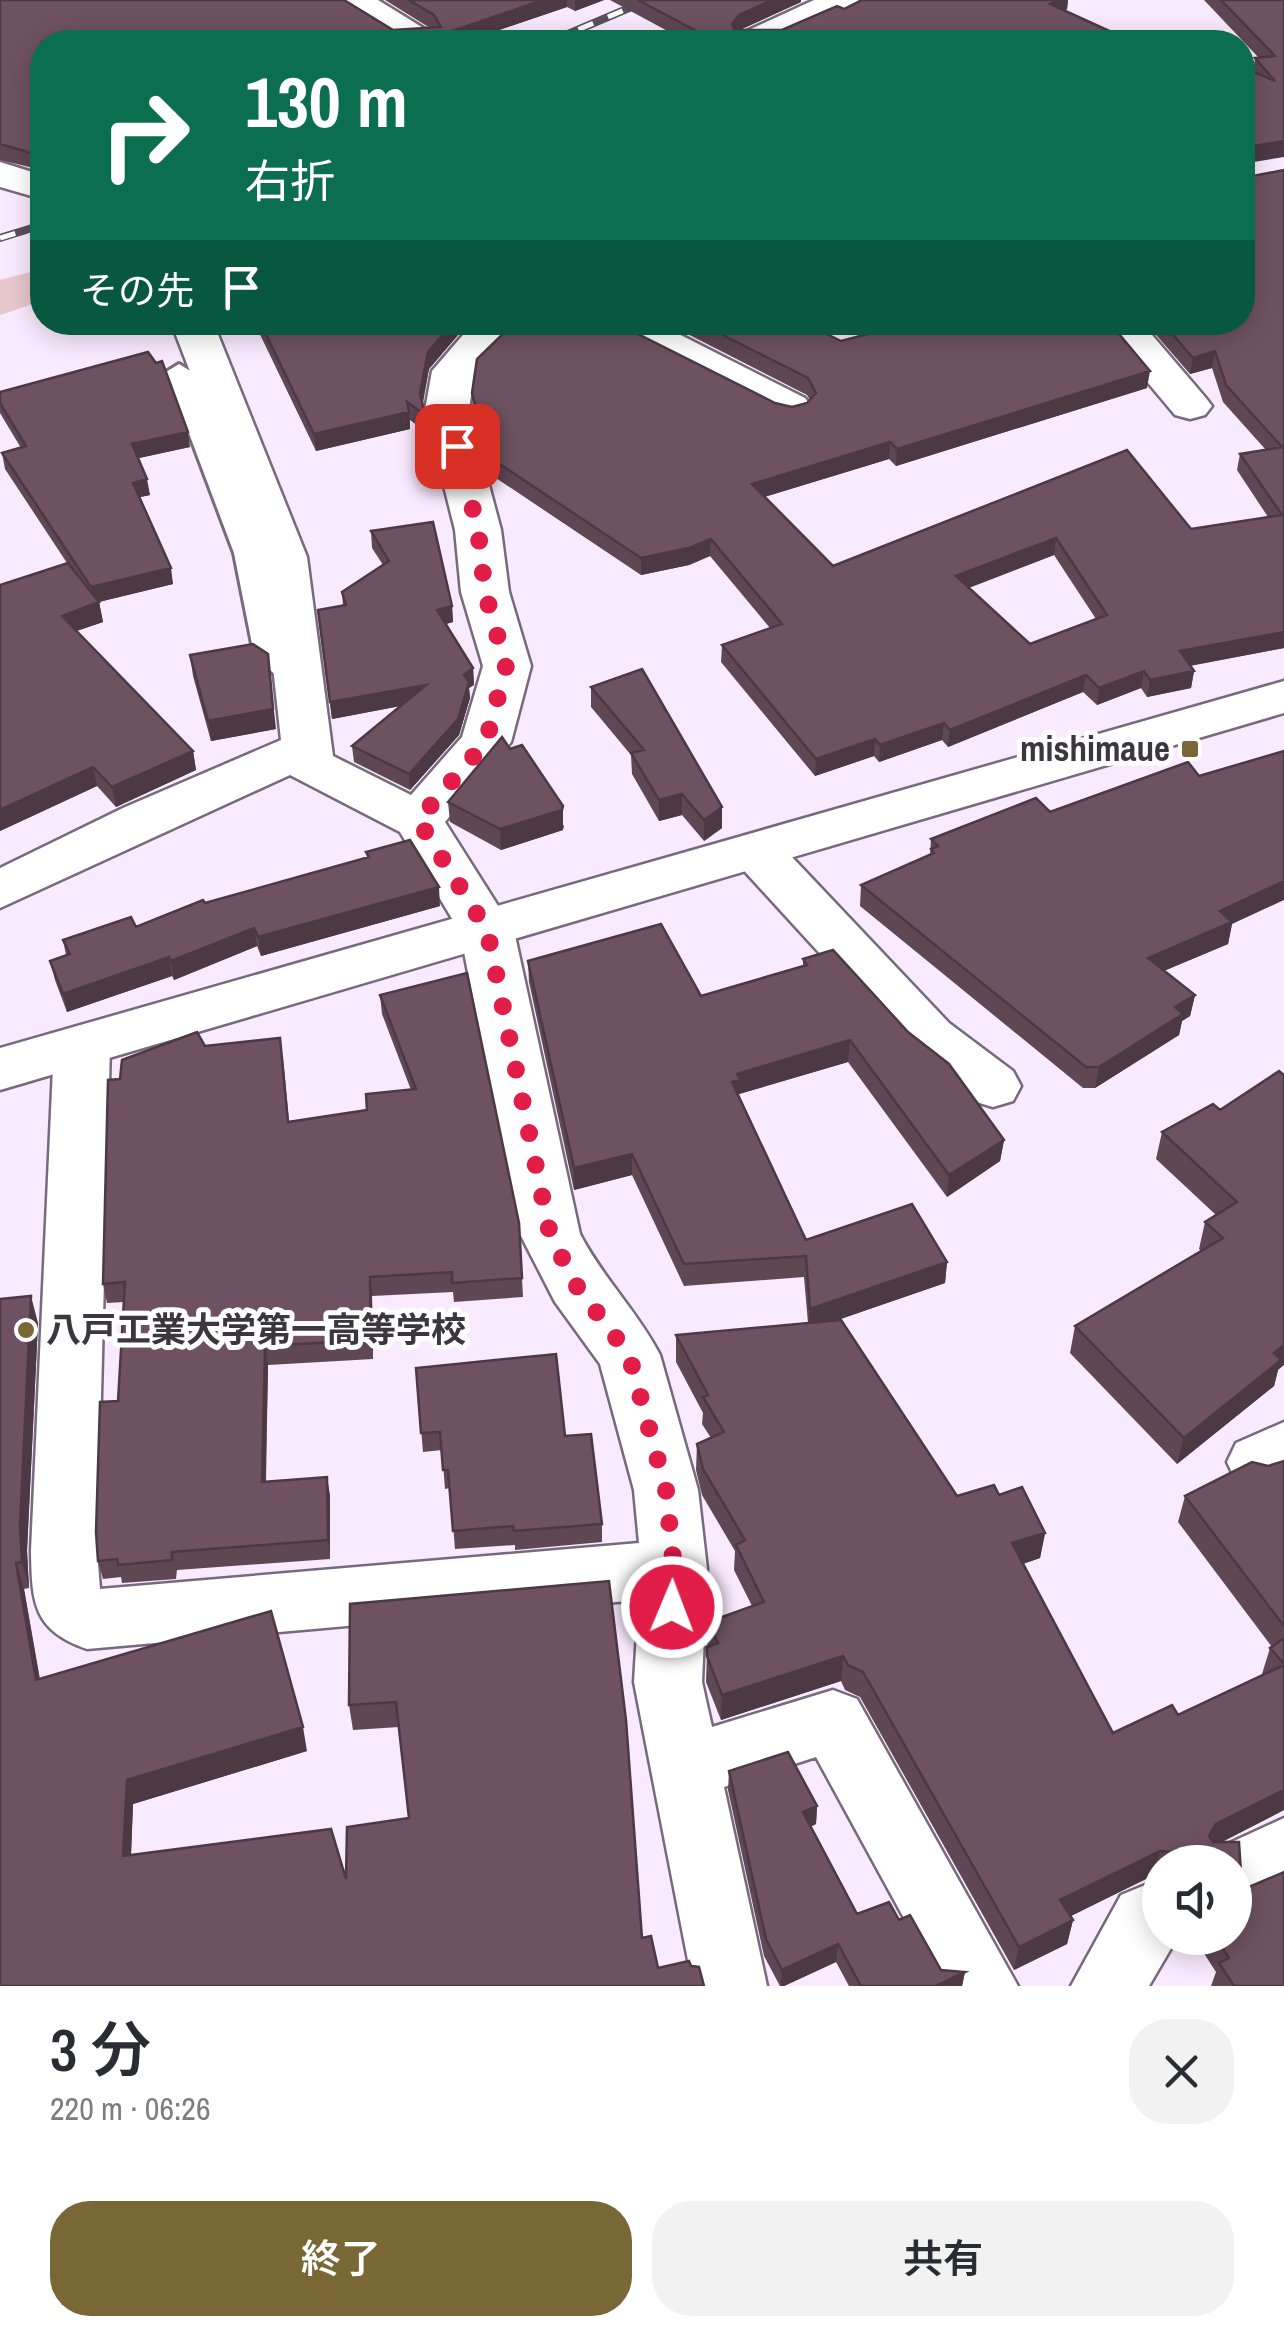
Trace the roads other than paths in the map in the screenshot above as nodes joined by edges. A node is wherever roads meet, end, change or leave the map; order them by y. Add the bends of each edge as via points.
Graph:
1 (353, 0) edge
2 (843, 0) edge
3 (401, 30) edge
4 (779, 30) edge
5 (0, 174) edge
6 (30, 183) edge
7 (197, 335) edge
8 (489, 335) edge
9 (647, 335) edge
10 (1129, 335) edge
11 (179, 372) dead end
12 (790, 406) edge
13 (1190, 406) dead end
14 (297, 676) junction
15 (1284, 696) edge
16 (306, 748) junction
17 (418, 820) junction
18 (756, 851) junction
19 (0, 890) edge
20 (487, 930) junction
21 (82, 1046) junction
22 (0, 1069) edge
23 (992, 1086) dead end
24 (674, 1569) junction
25 (686, 1768) junction
26 (1284, 1852) edge
27 (1252, 1868) edge
28 (1142, 1928) edge
29 (730, 1986) edge
30 (981, 1986) edge
31 (1108, 1986) edge

1 - 3 street
2 - 4 street
5 - 6 street
7 - 14 street via 284,557
8 - 17 street via 452,370 447,410 506,666 486,742
9 - 12 street
10 - 13 street
11 - 14 lane via 248,553 269,659
14 - 16 street
15 - 18 street
16 - 17 street via 309,766
16 - 19 street
17 - 20 street
18 - 20 street
18 - 23 street via 929,1037
20 - 21 street
20 - 24 street via 550,1234 576,1285 629,1355 666,1490
21 - 22 street
21 - 24 street via 64,1550 65,1599 87,1620
24 - 25 street via 668,1682
25 - 29 street
25 - 30 street via 833,1721
26 - 27 street
28 - 31 street

